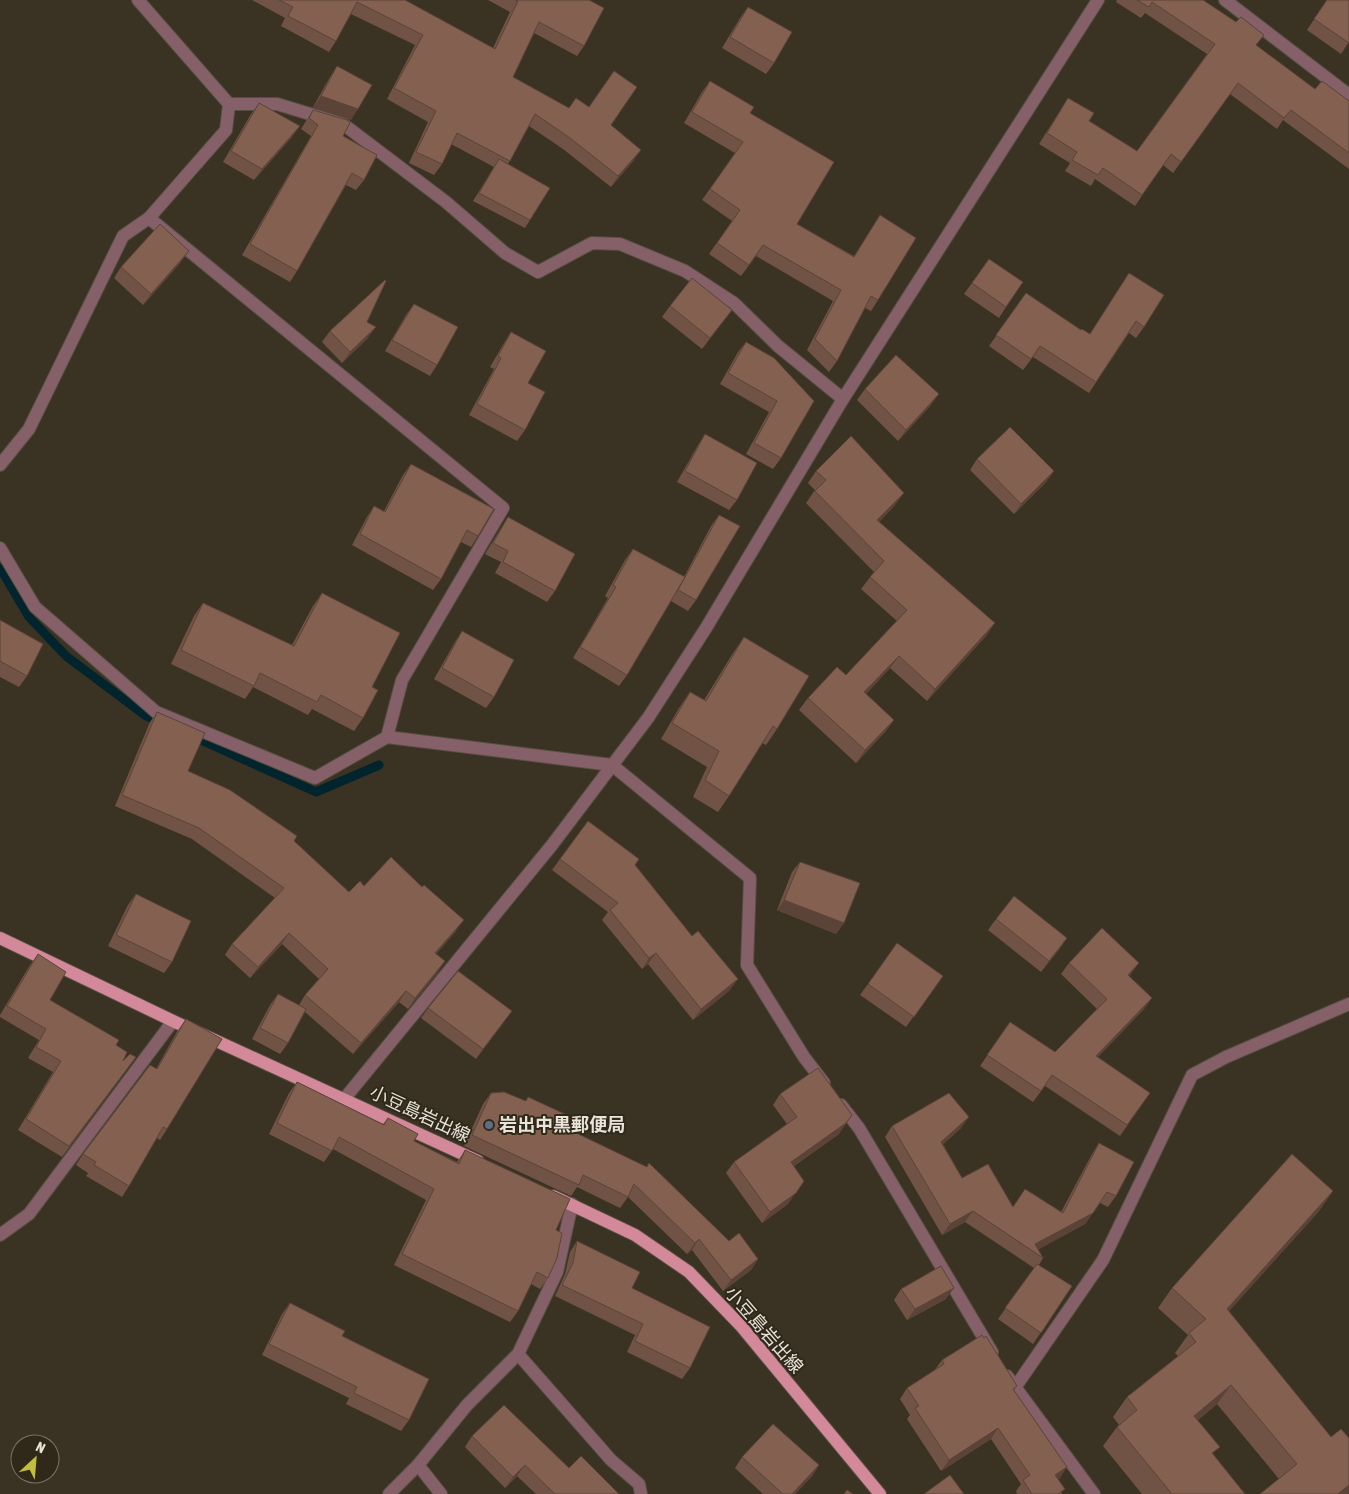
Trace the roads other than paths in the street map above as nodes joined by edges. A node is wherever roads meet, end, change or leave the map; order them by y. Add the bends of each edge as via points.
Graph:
1 (138, 0) edge
2 (1098, 0) edge
3 (1225, 0) edge
4 (1348, 92) edge
5 (229, 104) junction
6 (149, 218) junction
7 (843, 399) junction
8 (0, 465) edge
9 (0, 548) edge
10 (387, 737) junction
11 (612, 765) junction
12 (0, 938) edge
13 (1349, 1004) edge
14 (173, 1021) junction
15 (344, 1098) junction
16 (493, 1168) edge
17 (545, 1192) edge
18 (572, 1204) junction
19 (0, 1236) edge
20 (518, 1354) junction
21 (1014, 1389) junction
22 (418, 1465) junction
23 (389, 1494) edge
24 (442, 1494) edge
25 (640, 1494) edge
26 (880, 1494) edge
27 (1094, 1494) edge

1 - 5 street
2 - 7 street
3 - 4 street
5 - 6 street via 226,130
5 - 7 street via 277,104 343,124 446,202 506,253 538,272 592,244 620,244 685,271 734,302 778,346
6 - 8 street via 122,236 29,428
6 - 10 street via 503,508 402,680
7 - 11 street via 706,628 648,718
9 - 10 street via 35,607 156,712 315,778
10 - 11 street
11 - 15 street via 552,845
11 - 21 street via 750,878 747,965 804,1057 859,1128
12 - 14 main road, 小豆島岩出線
13 - 21 street via 1192,1075 1103,1260
14 - 15 main road, 小豆島岩出線
14 - 19 street via 30,1214
15 - 16 main road, 小豆島岩出線
17 - 18 main road, 小豆島岩出線
18 - 20 street via 557,1272
18 - 26 main road, 小豆島岩出線 via 635,1236 689,1272 741,1326
20 - 22 street via 467,1405
20 - 25 street via 611,1460 639,1484
21 - 27 street
22 - 23 street
22 - 24 street

